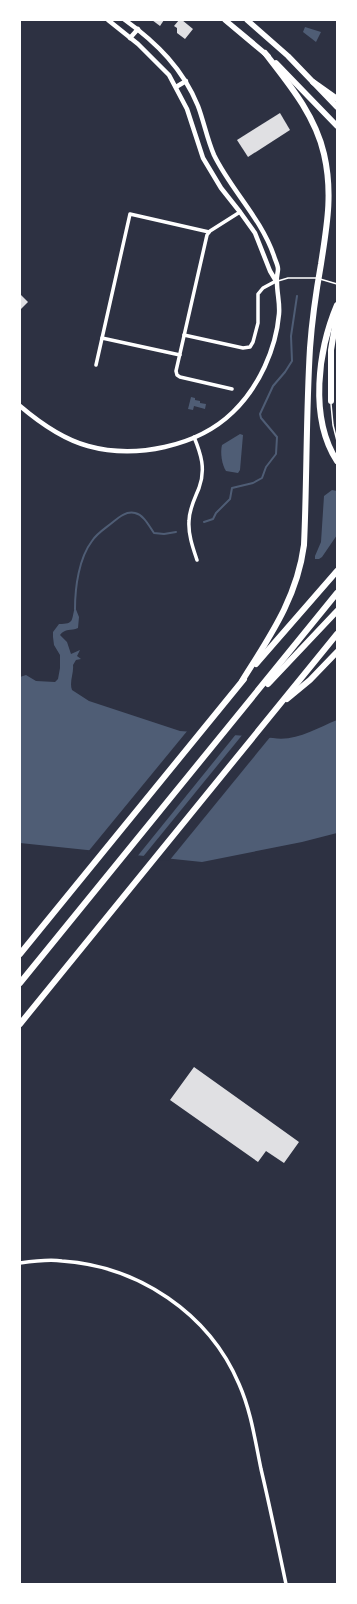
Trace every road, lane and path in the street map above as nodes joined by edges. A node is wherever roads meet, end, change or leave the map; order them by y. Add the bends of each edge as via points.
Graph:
1 (108, 20) edge
2 (125, 20) edge
3 (225, 20) edge
4 (247, 20) edge
5 (138, 29) junction
6 (130, 38) junction
7 (265, 53) junction
8 (186, 81) junction
9 (313, 82) junction
10 (176, 87) junction
11 (337, 99) edge
12 (337, 107) edge
13 (337, 126) edge
14 (240, 212) junction
15 (209, 232) junction
16 (276, 281) junction
17 (337, 284) edge
18 (336, 307) edge
19 (184, 335) junction
20 (102, 338) junction
21 (180, 355) junction
22 (96, 365) dead end
23 (232, 389) dead end
24 (331, 400) joint
25 (20, 406) edge
26 (194, 437) junction
27 (337, 441) edge
28 (337, 461) edge
29 (197, 560) dead end
30 (337, 571) edge
31 (337, 593) edge
32 (337, 611) edge
33 (337, 634) edge
34 (337, 652) edge
35 (242, 681) junction
36 (280, 704) junction
37 (246, 706) junction
38 (20, 954) edge
39 (20, 983) edge
40 (29, 1012) junction
41 (20, 1024) edge
42 (20, 1028) edge
43 (20, 1263) edge
44 (286, 1584) edge

1 - 6 street
2 - 5 street
3 - 7 main road
4 - 9 main road via 279,47
5 - 6 street
5 - 8 street via 168,56
6 - 10 street via 162,67
7 - 13 main road
7 - 35 highway via 302,104 314,127 324,153 330,204 310,348 305,537 302,562 294,590 276,626
8 - 10 street
8 - 16 street via 220,166 270,246 278,269
9 - 11 highway
9 - 12 main road
10 - 14 street via 187,109 202,158
14 - 15 street
14 - 16 street via 259,240
15 - 19 street
15 - 20 street via 130,214
16 - 17 lane via 288,278 314,278
16 - 19 street via 258,292 258,323 250,347 243,348
16 - 26 street via 279,313 275,338 264,366 250,392 233,412 217,425
18 - 24 highway via 331,350
18 - 28 highway via 322,349 320,382 321,416 330,449
19 - 21 street
20 - 21 street
20 - 22 street
21 - 23 street via 176,371 178,376
24 - 27 lane
25 - 26 street via 60,435 86,446 104,450 149,450
26 - 29 street via 203,464 201,481 188,520
30 - 35 highway
31 - 37 highway
32 - 37 highway
33 - 36 highway
34 - 36 highway via 304,686
35 - 38 highway
36 - 40 highway
37 - 39 highway
40 - 41 highway
40 - 42 highway
43 - 44 street via 51,1260 80,1262 125,1274 173,1301 213,1339 232,1369 248,1408

